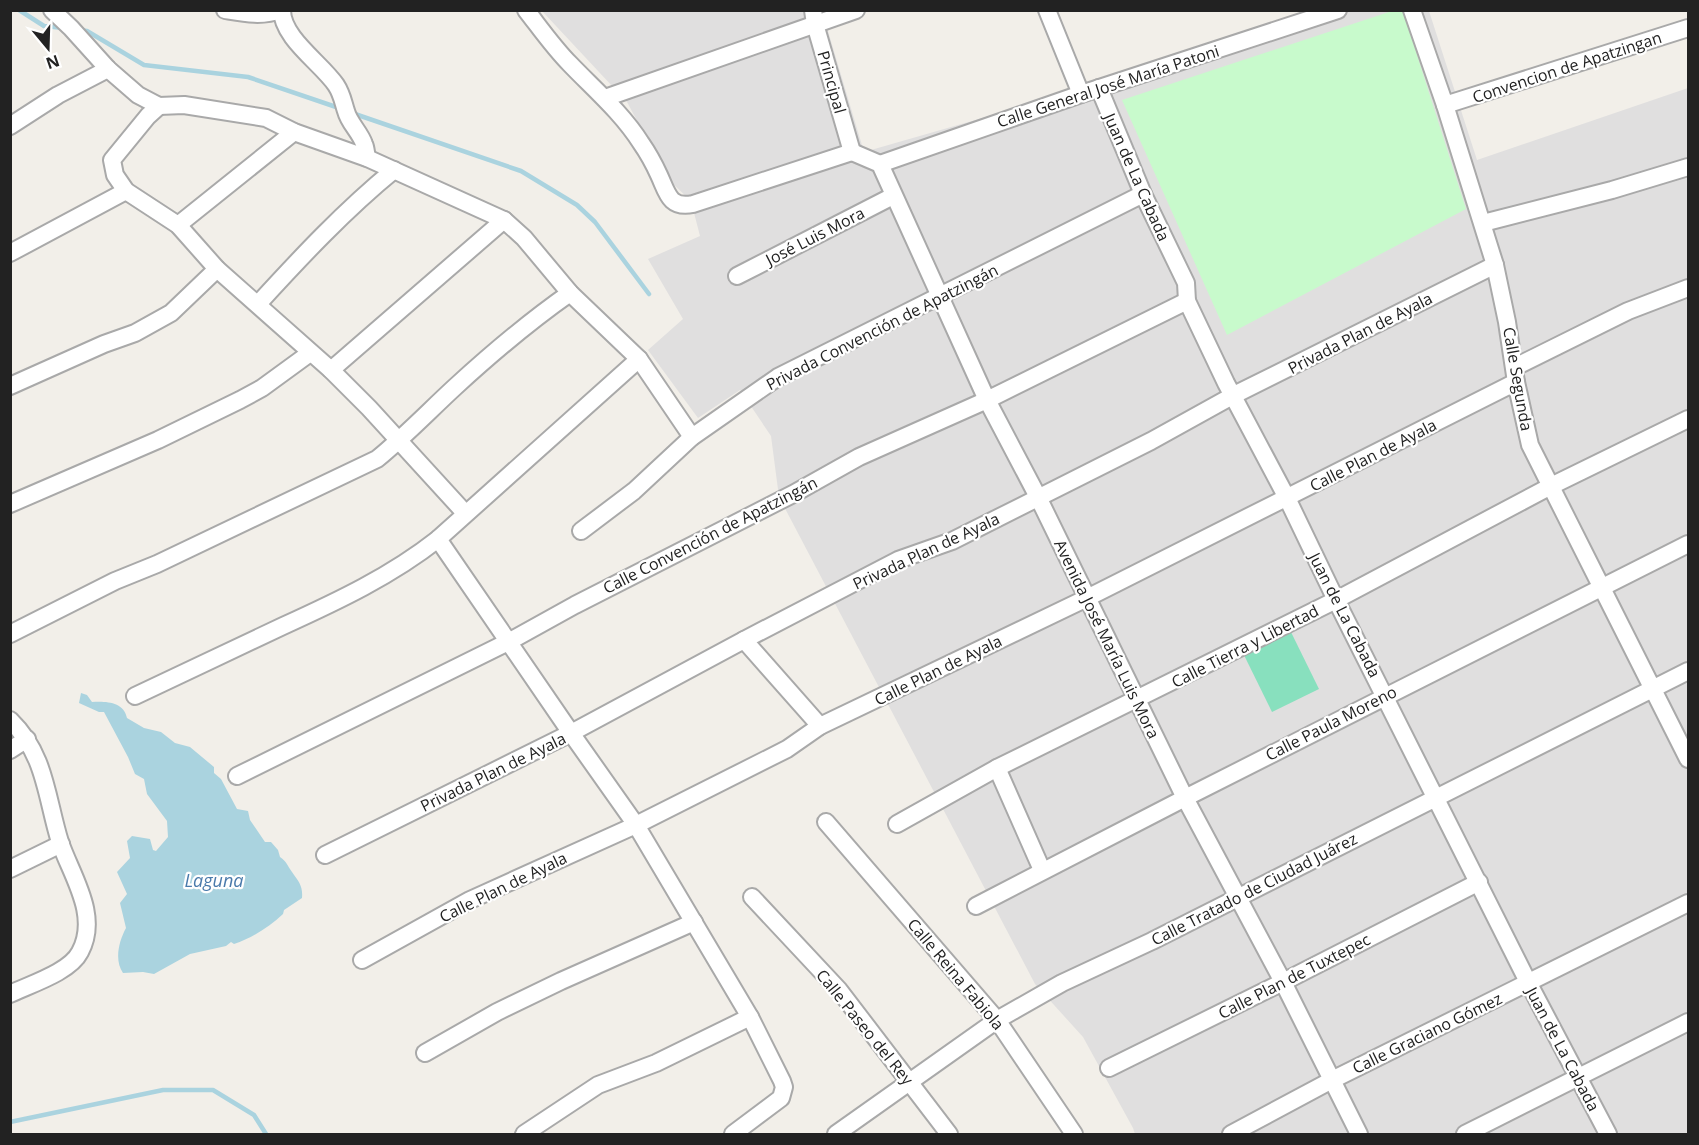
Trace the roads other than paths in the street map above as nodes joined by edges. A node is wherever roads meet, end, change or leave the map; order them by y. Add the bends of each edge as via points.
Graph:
1 (225, 10) edge
2 (281, 10) edge
3 (526, 10) edge
4 (856, 10) edge
5 (1047, 10) edge
6 (1338, 10) edge
7 (1412, 10) edge
8 (55, 12) edge
9 (814, 17) edge
10 (1689, 28) edge
11 (108, 69) junction
12 (1099, 88) junction
13 (1081, 94) junction
14 (604, 98) junction
15 (1445, 105) junction
16 (159, 106) junction
17 (10, 126) edge
18 (294, 132) junction
19 (852, 152) junction
20 (367, 158) junction
21 (880, 164) junction
22 (1689, 167) edge
23 (394, 170) junction
24 (126, 190) junction
25 (1143, 194) junction
26 (893, 196) junction
27 (504, 220) junction
28 (1483, 223) junction
29 (178, 225) junction
30 (10, 253) edge
31 (1495, 265) junction
32 (218, 269) junction
33 (737, 276) dead end
34 (1689, 288) edge
35 (570, 292) junction
36 (940, 298) junction
37 (1187, 301) junction
38 (258, 304) junction
39 (310, 353) junction
40 (639, 359) junction
41 (331, 370) junction
42 (1515, 375) junction
43 (10, 386) edge
44 (1234, 396) junction
45 (987, 400) junction
46 (1689, 419) edge
47 (692, 437) junction
48 (399, 441) junction
49 (1551, 486) junction
50 (1038, 497) junction
51 (1287, 498) junction
52 (10, 504) edge
53 (465, 513) junction
54 (581, 531) dead end
55 (438, 539) junction
56 (1689, 544) edge
57 (1601, 587) junction
58 (1087, 598) junction
59 (1336, 600) junction
60 (10, 634) edge
61 (744, 640) junction
62 (510, 641) junction
63 (1689, 671) edge
64 (1653, 689) junction
65 (135, 696) dead end
66 (1385, 696) junction
67 (1137, 699) junction
68 (10, 720) edge
69 (820, 726) junction
70 (571, 733) junction
71 (27, 739) junction
72 (10, 750) edge
73 (1689, 759) edge
74 (997, 768) junction
75 (237, 777) dead end
76 (1185, 798) junction
77 (1436, 798) junction
78 (826, 822) dead end
79 (897, 824) dead end
80 (636, 825) junction
81 (61, 844) junction
82 (325, 855) dead end
83 (10, 869) edge
84 (1042, 870) junction
85 (1479, 882) junction
86 (752, 897) dead end
87 (1237, 898) junction
88 (1689, 903) edge
89 (976, 906) dead end
90 (694, 922) junction
91 (362, 960) dead end
92 (1283, 982) junction
93 (1528, 982) junction
94 (10, 994) edge
95 (750, 1017) junction
96 (997, 1020) junction
97 (1689, 1022) edge
98 (425, 1053) dead end
99 (1109, 1068) dead end
100 (1578, 1077) junction
101 (1332, 1080) junction
102 (909, 1082) junction
103 (524, 1134) edge
104 (733, 1134) edge
105 (836, 1134) edge
106 (949, 1134) edge
107 (1074, 1134) edge
108 (1231, 1134) edge
109 (1359, 1134) edge
110 (1465, 1134) edge
111 (1608, 1134) edge

1 - 2 street via 247,14
2 - 20 street via 282,20 294,40 340,92
3 - 14 street via 568,62
4 - 9 street
5 - 13 street
6 - 12 street, Calle General José María Patoni
7 - 15 street, Calle Segunda
8 - 11 street
9 - 14 street
9 - 19 street, Principal
10 - 15 street, Convencion de Apatzingan
11 - 16 street via 138,95
11 - 17 street
12 - 13 street, Calle General José María Patoni
12 - 25 street, Juan de La Cabada
13 - 21 street, Calle General José María Patoni
14 - 19 street via 640,142 663,188 678,204 693,204
15 - 28 street, Calle Segunda
16 - 18 street via 184,105 266,118
16 - 24 street via 112,160 115,175
18 - 20 street
18 - 29 street
19 - 21 street
20 - 23 street
21 - 26 street, Avenida José María Luis Mora
22 - 28 street
23 - 27 street
23 - 38 street via 297,261
24 - 29 street
24 - 30 street
25 - 36 street, Privada Convención de Apatzingán
25 - 37 street, Juan de La Cabada via 1186,283
26 - 33 street, José Luis Mora
26 - 36 street, Avenida José María Luis Mora
27 - 35 street
27 - 41 street
28 - 31 street, Calle Segunda
29 - 32 street
31 - 42 street, Calle Segunda
31 - 44 street, Privada Plan de Ayala
32 - 38 street
32 - 43 street via 182,305 162,318
34 - 42 street, Calle Plan de Ayala via 1628,311
35 - 40 street
35 - 48 street via 506,343
36 - 45 street, Avenida José María Luis Mora
36 - 47 street, Privada Convención de Apatzingán via 778,377
37 - 44 street, Juan de La Cabada
37 - 45 street, Calle Convención de Apatzingán
38 - 39 street
39 - 41 street
39 - 52 street via 240,400
40 - 47 street
40 - 53 street
41 - 48 street
42 - 49 street, Calle Segunda via 1530,445
42 - 51 street, Calle Plan de Ayala
44 - 50 street, Privada Plan de Ayala
44 - 51 street, Juan de La Cabada
45 - 50 street, Avenida José María Luis Mora
45 - 62 street, Calle Convención de Apatzingán via 859,457
46 - 49 street, Calle Tierra y Libertad
47 - 54 street, Privada Convención de Apatzingán via 634,491
48 - 53 street
48 - 60 street via 377,459 346,475
49 - 57 street, Calle Segunda
49 - 59 street, Calle Tierra y Libertad
50 - 58 street, Avenida José María Luis Mora
50 - 61 street, Privada Plan de Ayala via 952,541 898,560
51 - 58 street, Calle Plan de Ayala
51 - 59 street, Juan de La Cabada
53 - 55 street
55 - 62 street
55 - 65 street via 387,575
56 - 57 street, Calle Paula Moreno
57 - 64 street, Calle Segunda
57 - 66 street, Calle Paula Moreno
58 - 67 street, Avenida José María Luis Mora
58 - 69 street, Calle Plan de Ayala
59 - 66 street, Juan de La Cabada
59 - 67 street, Calle Tierra y Libertad
61 - 69 street
61 - 70 street, Privada Plan de Ayala
62 - 70 street
62 - 75 street, Calle Convención de Apatzingán
63 - 64 street, Calle Tratado de Ciudad Juárez
64 - 73 street, Calle Segunda
64 - 77 street, Calle Tratado de Ciudad Juárez
66 - 76 street, Calle Paula Moreno
66 - 77 street, Juan de La Cabada
67 - 74 street, Calle Tierra y Libertad
67 - 76 street, Avenida José María Luis Mora
68 - 71 street
69 - 80 street, Calle Plan de Ayala via 787,749
70 - 80 street
70 - 82 street, Privada Plan de Ayala
71 - 72 street
71 - 81 street via 42,768
74 - 79 street, Calle Tierra y Libertad
74 - 84 street
76 - 84 street, Calle Paula Moreno
76 - 87 street, Avenida José María Luis Mora
77 - 85 street, Juan de La Cabada
77 - 87 street, Calle Tratado de Ciudad Juárez
78 - 96 street, Calle Reina Fabiola
80 - 90 street
80 - 91 street, Calle Plan de Ayala via 470,900
81 - 83 street
81 - 94 street via 82,892 86,920 82,949 64,968
84 - 89 street, Calle Paula Moreno
85 - 92 street, Calle Plan de Tuxtepec
85 - 93 street, Juan de La Cabada
86 - 102 street, Calle Paseo del Rey via 839,990
87 - 92 street, Avenida José María Luis Mora
87 - 96 street, Calle Tratado de Ciudad Juárez via 1062,983
88 - 93 street, Calle Graciano Gómez
90 - 95 street
90 - 98 street via 496,1012
92 - 99 street, Calle Plan de Tuxtepec
92 - 101 street, Avenida José María Luis Mora
93 - 100 street, Juan de La Cabada
93 - 101 street, Calle Graciano Gómez
95 - 103 street via 656,1063 598,1084
95 - 104 street via 784,1087 781,1098
96 - 102 street, Calle Tratado de Ciudad Juárez
96 - 107 street, Calle Reina Fabiola
97 - 100 street
100 - 110 street
100 - 111 street, Juan de La Cabada
101 - 108 street, Calle Graciano Gómez
101 - 109 street, Avenida José María Luis Mora
102 - 105 street, Calle Tratado de Ciudad Juárez
102 - 106 street, Calle Paseo del Rey

